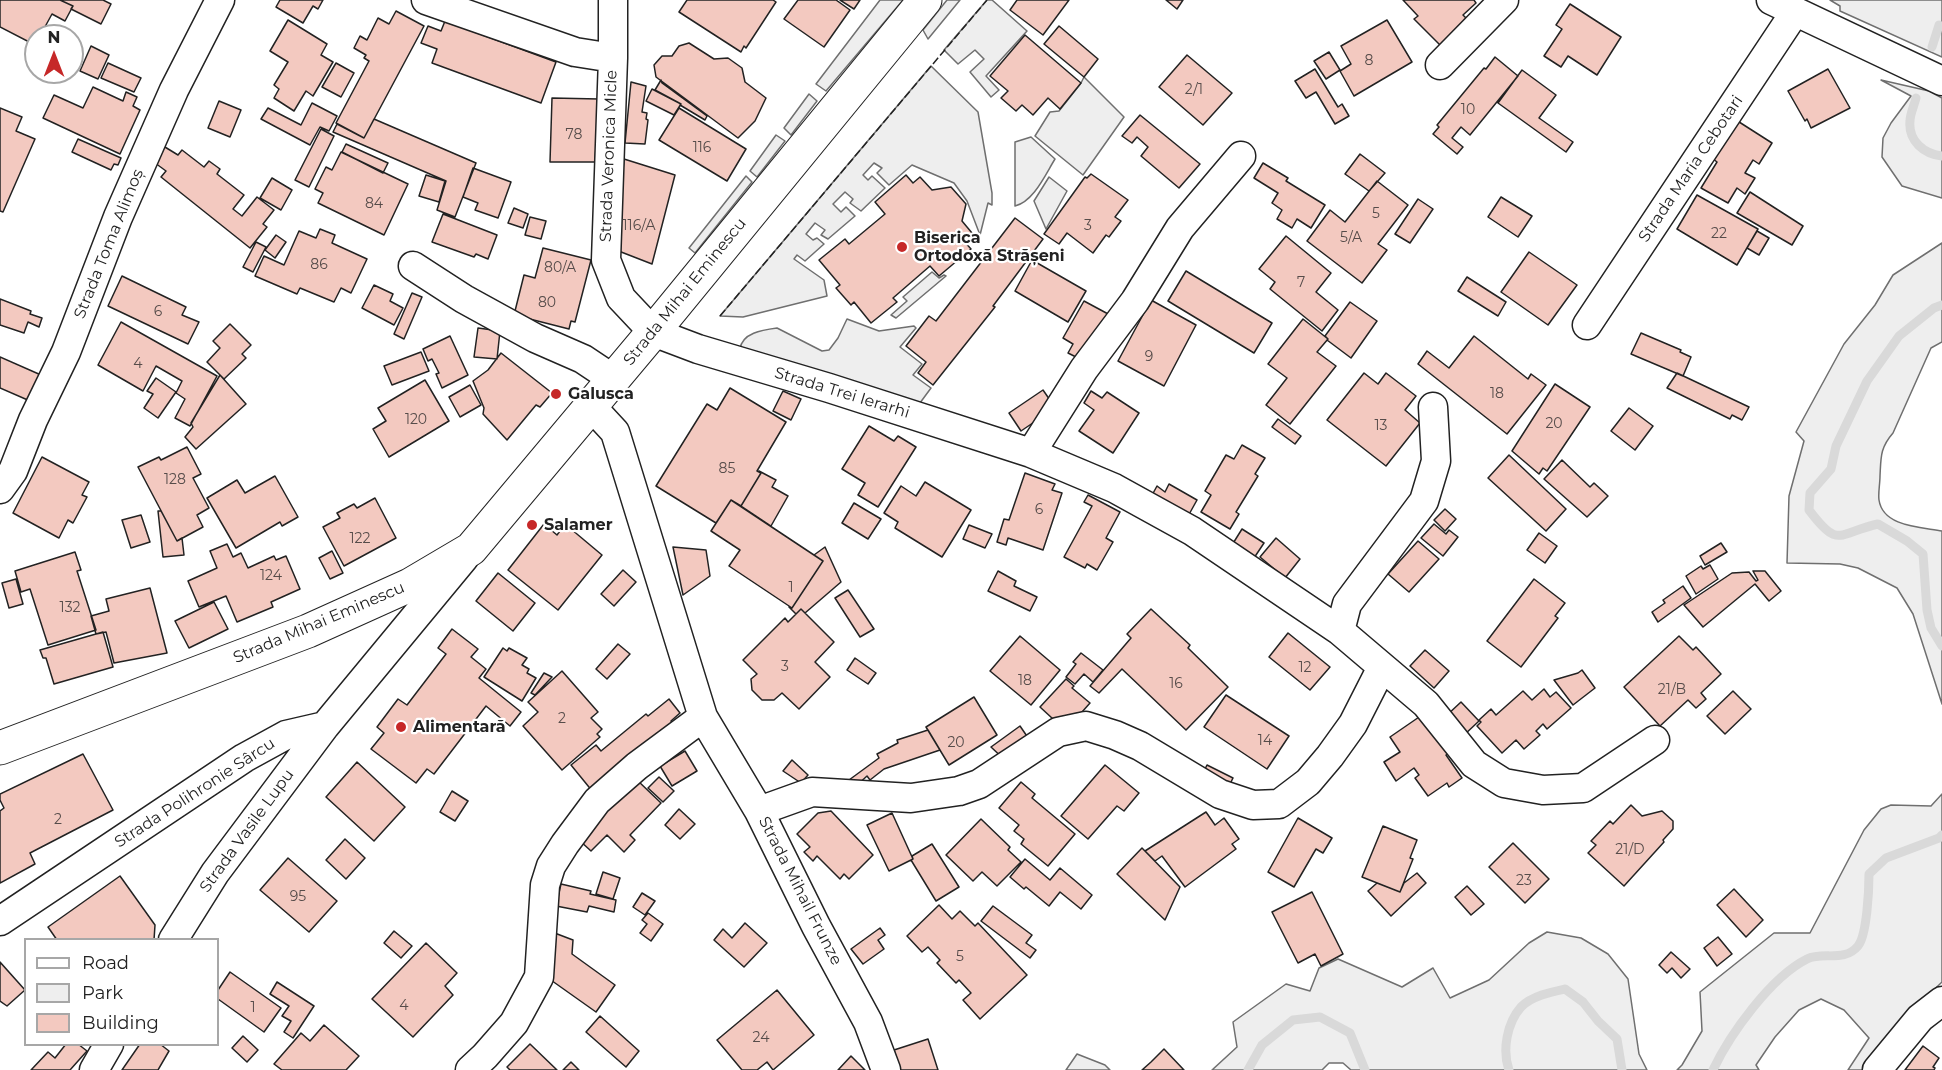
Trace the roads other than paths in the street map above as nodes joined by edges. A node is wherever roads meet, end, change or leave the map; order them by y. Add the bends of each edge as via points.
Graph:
1 (220, 0) edge
2 (426, 0) edge
3 (613, 0) edge
4 (925, 0) edge
5 (1504, 0) edge
6 (1783, 6) edge
7 (613, 58) junction
8 (1440, 65) dead end
9 (1942, 81) edge
10 (1241, 156) dead end
11 (413, 266) dead end
12 (1587, 325) dead end
13 (653, 332) junction
14 (613, 379) junction
15 (590, 405) junction
16 (1433, 407) dead end
17 (1031, 453) junction
18 (0, 489) edge
19 (471, 549) junction
20 (1340, 631) junction
21 (1382, 667) junction
22 (703, 717) junction
23 (325, 726) junction
24 (1655, 740) dead end
25 (0, 747) edge
26 (759, 811) junction
27 (0, 921) edge
28 (174, 938) edge
29 (1942, 1001) edge
30 (107, 1046) edge
31 (94, 1070) edge
32 (470, 1070) edge
33 (886, 1070) edge
34 (1876, 1070) edge

1 - 18 street, Strada Toma Alimoș via 174,90 66,352
2 - 7 street via 575,52
3 - 7 street, Strada Veronica Micle
4 - 13 main road, Strada Mihai Eminescu
5 - 8 street
6 - 9 street, Strada Maria Cebotari
6 - 12 street, Strada Maria Cebotari
7 - 13 street, Strada Veronica Micle via 606,260 621,298
10 - 17 street via 1180,228
11 - 14 street via 464,299 583,359
13 - 14 main road, Strada Mihai Eminescu
13 - 17 street, Strada Trei Ierarhi
14 - 15 main road, Strada Mihai Eminescu
15 - 19 main road, Strada Mihai Eminescu
15 - 22 street, Strada Mihail Frunze via 615,432
16 - 20 street via 1436,461 1424,501 1347,604
17 - 20 street, Strada Trei Ierarhi via 1114,488 1192,531
19 - 23 street
19 - 25 main road, Strada Mihai Eminescu via 410,585 308,631
20 - 21 street, Strada Trei Ierarhi
21 - 24 street, Strada Trei Ierarhi via 1426,704 1474,764 1504,783 1543,790 1583,788
21 - 26 street via 1353,724 1330,756 1308,782 1279,804 1253,805 1220,794 1140,746 1086,726 1058,732 979,784 959,791 910,798 812,792
22 - 26 street, Strada Mihail Frunze
22 - 32 street via 597,801 550,866 545,885 539,977 514,1023
23 - 27 street, Strada Polihronie Sârcu via 286,735 244,758
23 - 28 street, Strada Vasile Lupu via 215,873
26 - 33 street, Strada Mihail Frunze via 868,1022
29 - 34 street via 1920,1018
30 - 31 street

